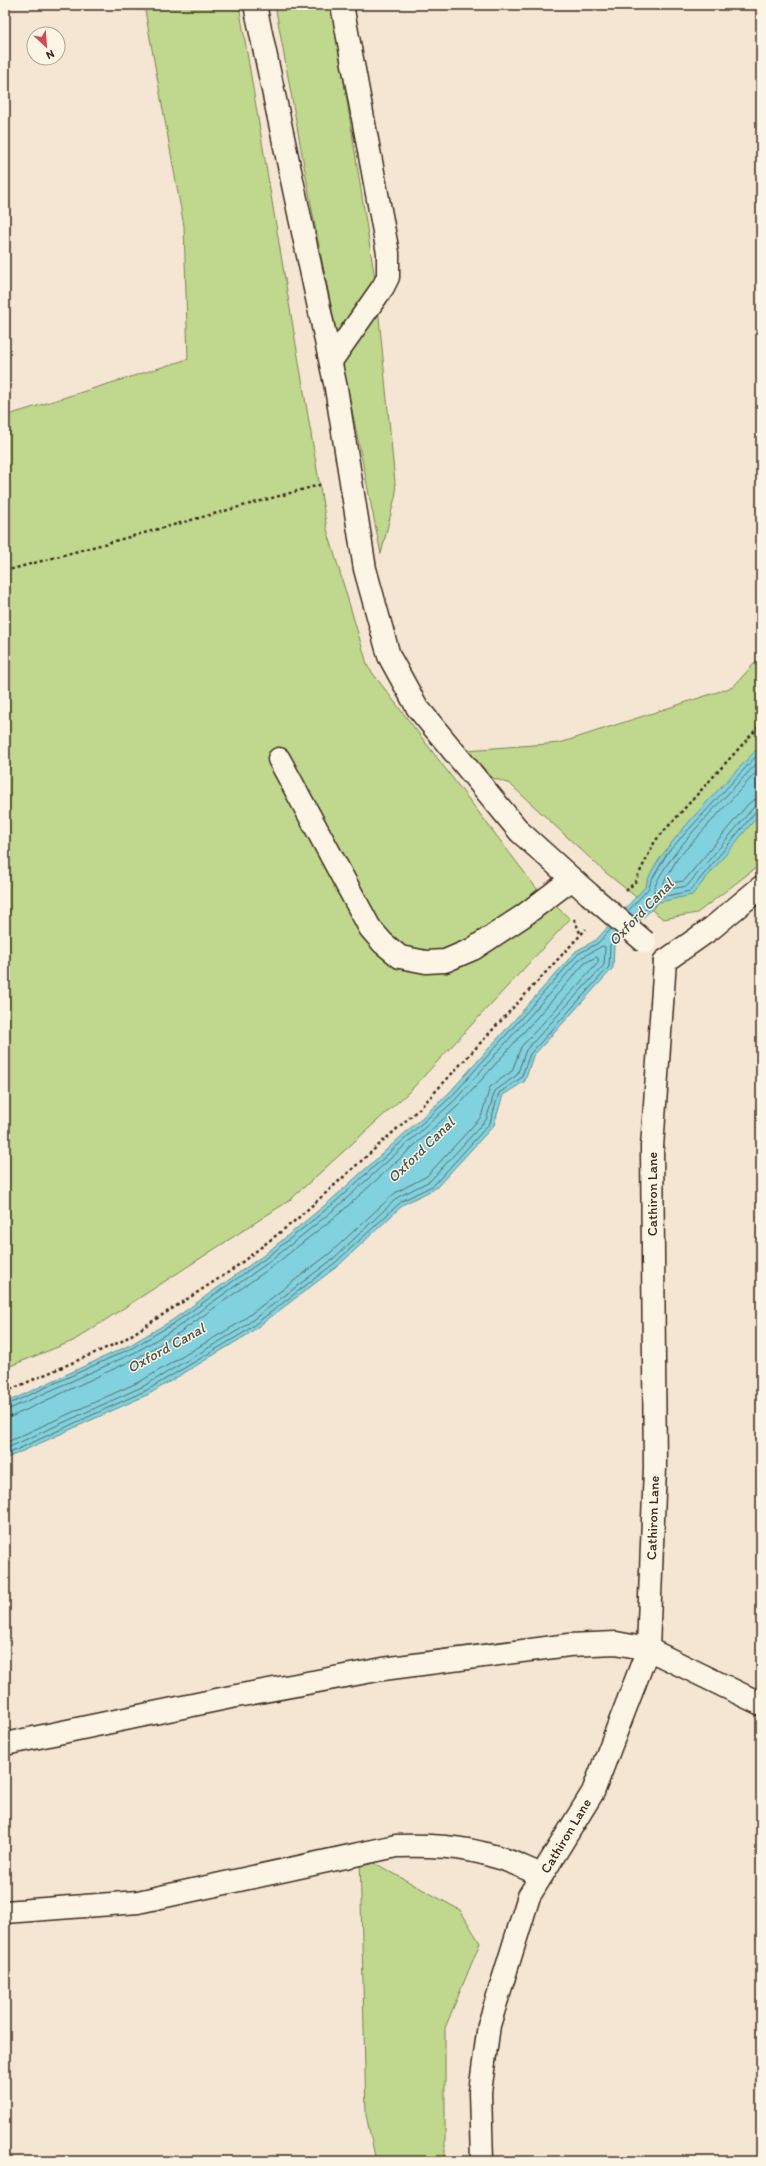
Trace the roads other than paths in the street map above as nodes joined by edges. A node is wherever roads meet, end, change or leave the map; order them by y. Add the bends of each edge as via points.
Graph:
1 (255, 5) edge
2 (342, 5) edge
3 (331, 360) junction
4 (279, 759) dead end
5 (572, 879) junction
6 (761, 888) edge
7 (665, 961) junction
8 (648, 1649) junction
9 (761, 1704) edge
10 (5, 1744) edge
11 (542, 1876) junction
12 (5, 1912) edge
13 (482, 2161) edge

1 - 3 street
2 - 3 street via 388,253 388,277
3 - 5 street via 352,476 365,569 389,656 417,707 520,832
4 - 5 street via 370,928 400,957 426,962 445,961 461,956 523,916
5 - 7 street, bridge
6 - 7 street via 712,928
7 - 8 street, Cathiron Lane via 652,1147 655,1467
8 - 9 street
8 - 10 street via 616,1643 569,1645 383,1669 231,1697
8 - 11 street, Cathiron Lane via 593,1792
11 - 12 street via 494,1856 471,1850 433,1845 396,1846 138,1902
11 - 13 street, Cathiron Lane via 529,1896 489,2025 480,2092

